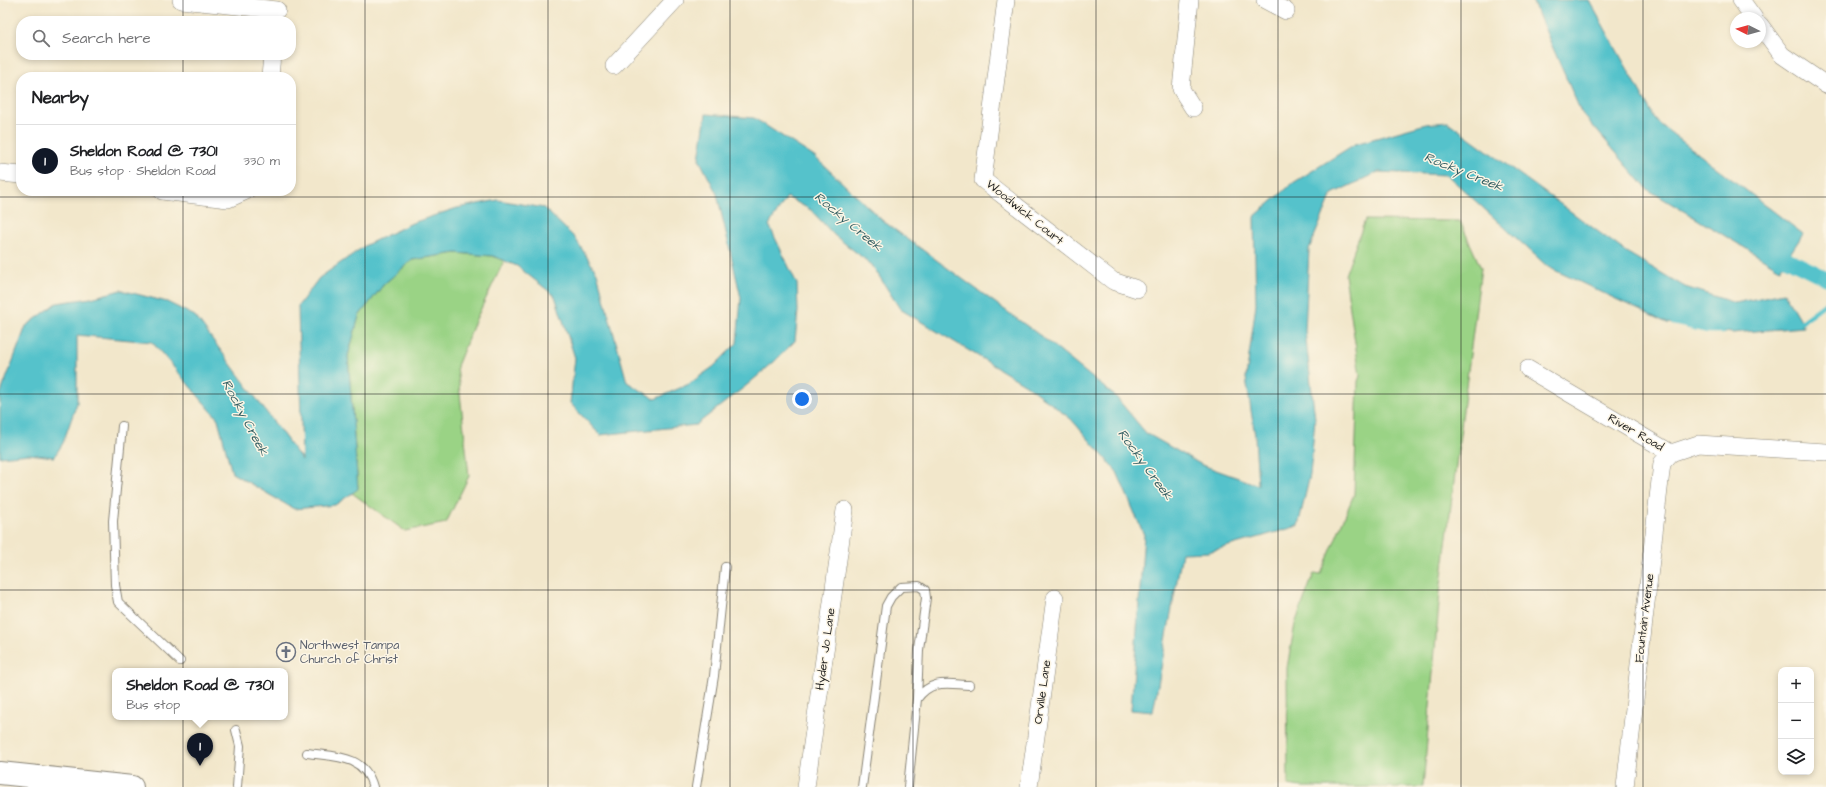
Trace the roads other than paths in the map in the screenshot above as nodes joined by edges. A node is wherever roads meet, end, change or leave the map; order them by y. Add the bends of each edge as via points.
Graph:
1 (182, 0) edge
2 (675, 0) edge
3 (1006, 0) edge
4 (1190, 0) edge
5 (1265, 0) edge
6 (1741, 0) edge
7 (277, 10) edge
8 (1286, 11) dead end
9 (1750, 12) edge
10 (1766, 34) edge
11 (272, 60) edge
12 (614, 66) dead end
13 (270, 72) edge
14 (1826, 86) edge
15 (1193, 108) dead end
16 (0, 173) edge
17 (16, 175) edge
18 (203, 196) edge
19 (235, 196) edge
20 (1137, 289) dead end
21 (1528, 369) dead end
22 (122, 426) dead end
23 (1826, 452) edge
24 (1672, 453) junction
25 (845, 510) dead end
26 (725, 567) dead end
27 (1055, 598) dead end
28 (180, 660) dead end
29 (970, 685) dead end
30 (917, 699) junction
31 (236, 730) dead end
32 (307, 753) dead end
33 (0, 773) edge
34 (126, 787) edge
35 (237, 787) edge
36 (373, 787) edge
37 (696, 787) edge
38 (806, 787) edge
39 (862, 787) edge
40 (908, 787) edge
41 (1029, 787) edge
42 (1624, 787) edge

1 - 7 street
2 - 12 street
3 - 20 street, Woodwick Court via 983,180 1113,281
4 - 15 street via 1181,89
5 - 8 street
6 - 9 street
10 - 14 street via 1782,55
11 - 13 street
16 - 17 street
18 - 19 street via 228,199
21 - 24 street, River Road
22 - 28 lane via 113,521 118,602
23 - 24 street, River Road via 1698,444
24 - 42 street, Fountain Avenue via 1662,463
25 - 38 street, Hyder Jo Lane
26 - 37 lane via 714,676
27 - 41 street, Orville Lane
29 - 30 lane via 939,683 924,690
30 - 39 lane via 925,590 919,586 901,586 886,606
30 - 40 lane
31 - 35 lane via 240,746
32 - 36 lane via 351,759 364,768
33 - 34 main road

